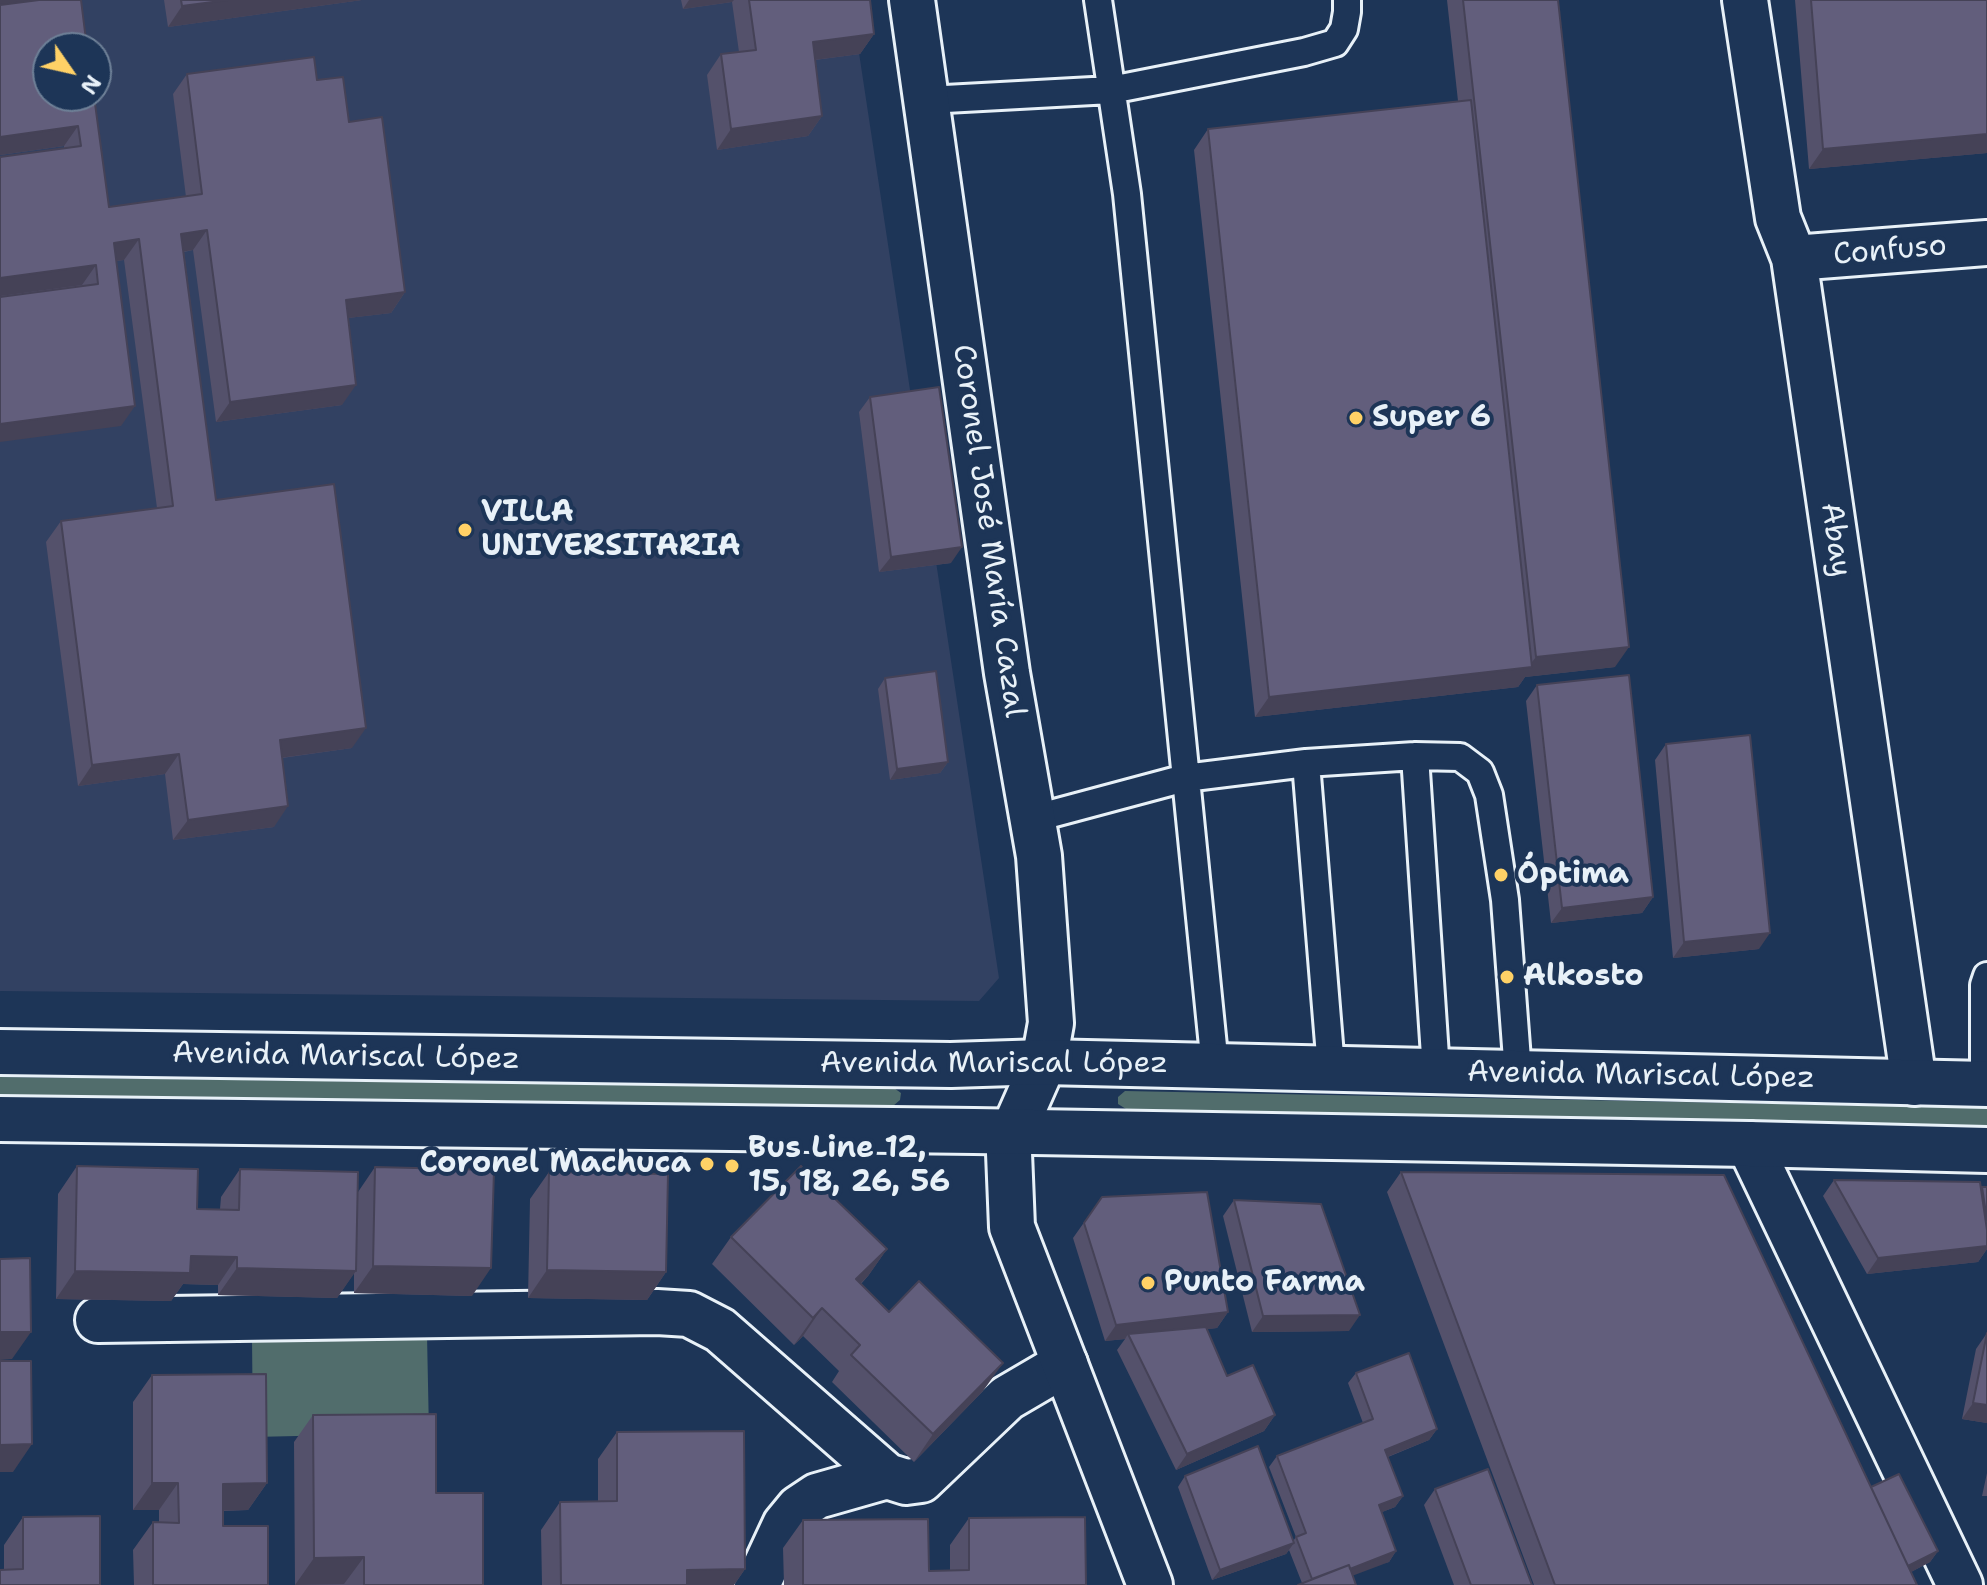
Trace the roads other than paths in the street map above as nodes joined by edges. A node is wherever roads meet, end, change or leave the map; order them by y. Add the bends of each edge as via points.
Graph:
1 (912, 0) edge
2 (1098, 0) edge
3 (1347, 0) edge
4 (1745, 0) edge
5 (1111, 90) junction
6 (927, 100) junction
7 (1987, 243) edge
8 (1794, 258) junction
9 (1415, 756) junction
10 (1306, 763) junction
11 (1185, 778) junction
12 (1032, 819) junction
13 (1987, 976) edge
14 (0, 1052) edge
15 (1044, 1062) junction
16 (1215, 1066) junction
17 (1331, 1068) junction
18 (1436, 1071) junction
19 (1518, 1073) junction
20 (1914, 1083) junction
21 (1985, 1084) edge
22 (0, 1119) edge
23 (1013, 1132) junction
24 (1749, 1144) junction
25 (1987, 1150) edge
26 (98, 1320) edge
27 (1065, 1364) junction
28 (887, 1476) junction
29 (757, 1585) edge
30 (1150, 1585) edge
31 (1960, 1585) edge

1 - 6 main road, Coronel José María Cazal
2 - 5 lane
3 - 5 lane via 1344,29 1335,43
4 - 8 main road, Abay via 1778,218
5 - 6 lane
5 - 11 lane via 1127,194
6 - 12 main road, Coronel José María Cazal
7 - 8 main road, Confuso
8 - 20 main road, Abay
9 - 10 lane
9 - 18 lane
9 - 19 lane via 1460,757 1480,772 1489,795 1505,900
10 - 11 lane
10 - 17 lane
11 - 12 lane
11 - 16 lane
12 - 15 main road, Coronel José María Cazal via 1051,1023
13 - 21 lane
14 - 15 main road, Avenida Mariscal López
15 - 16 main road, Avenida Mariscal López
15 - 23 main road, Coronel José María Cazal
16 - 17 main road, Avenida Mariscal López
17 - 18 main road, Avenida Mariscal López
18 - 19 main road, Avenida Mariscal López
19 - 20 main road, Avenida Mariscal López
20 - 21 main road, Avenida Mariscal López
22 - 23 main road
23 - 24 main road
23 - 27 main road, Coronel José María Cazal via 1012,1227
24 - 25 main road
24 - 31 main road
26 - 28 main road via 689,1314 720,1330
27 - 28 main road via 1007,1398 921,1480
27 - 30 main road, Coronel José María Cazal
28 - 29 main road via 817,1496 799,1508 785,1525

